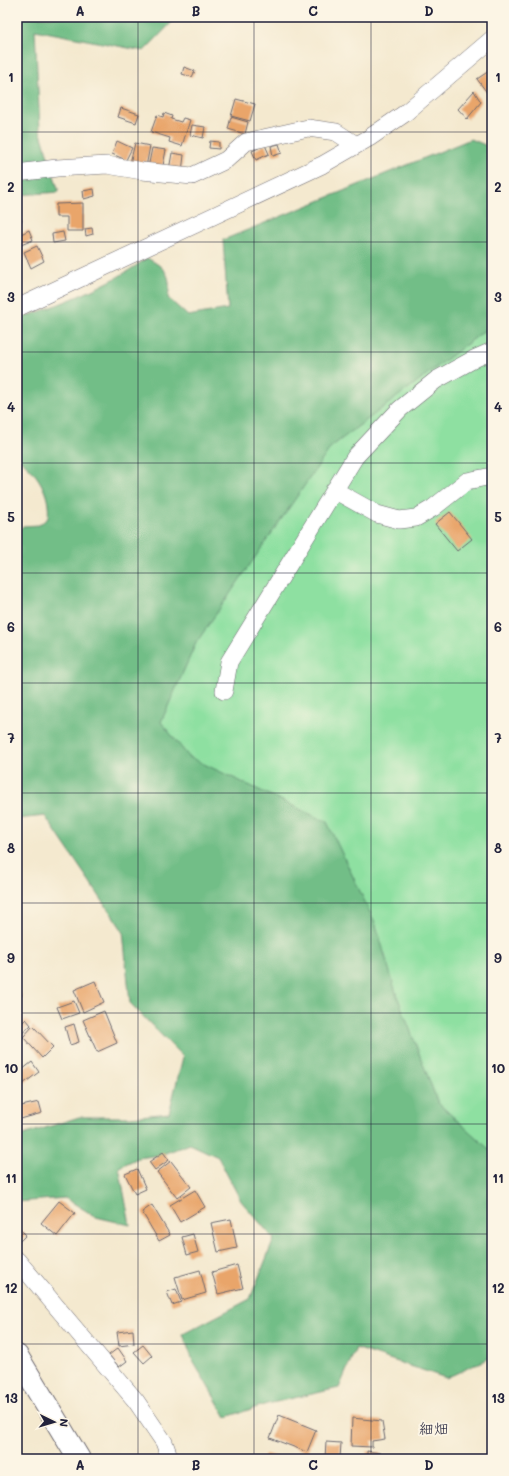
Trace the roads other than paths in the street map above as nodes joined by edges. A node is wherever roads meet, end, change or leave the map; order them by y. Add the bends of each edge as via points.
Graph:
1 (492, 40) edge
2 (356, 145) junction
3 (17, 173) edge
4 (17, 308) edge
5 (492, 350) edge
6 (492, 476) edge
7 (334, 490) junction
8 (224, 691) dead end
9 (17, 1260) edge
10 (17, 1356) edge
11 (79, 1459) edge
12 (170, 1459) edge

1 - 2 street via 404,114
2 - 3 street via 336,132 308,128 246,142 226,160 192,176 107,165
2 - 4 street via 322,165
5 - 7 street via 436,380 400,409 355,457
6 - 7 street via 467,481 416,518 399,520 377,514
7 - 8 street via 229,662
9 - 12 street via 136,1401 164,1442
10 - 11 highway

